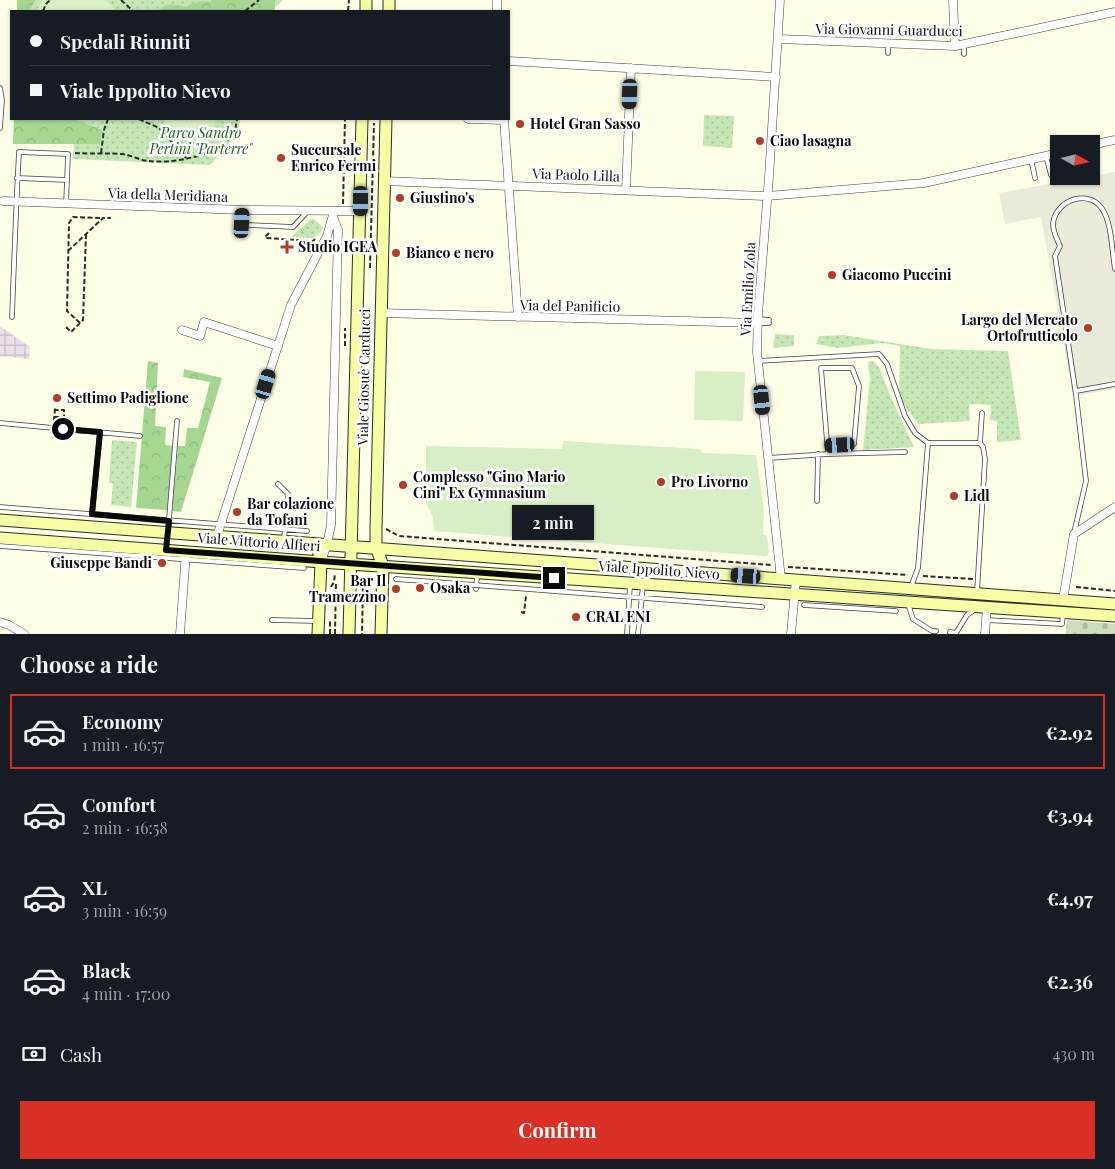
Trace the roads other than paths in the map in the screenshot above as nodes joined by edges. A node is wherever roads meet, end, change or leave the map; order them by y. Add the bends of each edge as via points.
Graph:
1 (780, 0) edge
2 (954, 0) edge
3 (1115, 12) edge
4 (779, 39) junction
5 (961, 48) junction
6 (510, 61) edge
7 (631, 68) junction
8 (776, 77) junction
9 (0, 88) edge
10 (362, 120) edge
11 (386, 120) edge
12 (504, 120) edge
13 (0, 128) edge
14 (1115, 140) edge
15 (1100, 143) edge
16 (1050, 155) edge
17 (1046, 156) junction
18 (1031, 159) junction
19 (1050, 171) edge
20 (17, 178) junction
21 (1035, 178) dead end
22 (67, 180) junction
23 (384, 181) junction
24 (508, 185) junction
25 (626, 190) junction
26 (767, 196) junction
27 (2, 200) edge
28 (66, 200) junction
29 (16, 201) junction
30 (243, 210) junction
31 (309, 211) junction
32 (361, 211) junction
33 (333, 214) junction
34 (1115, 269) edge
35 (381, 313) junction
36 (12, 317) dead end
37 (518, 317) junction
38 (758, 321) junction
39 (769, 322) dead end
40 (182, 330) dead end
41 (278, 346) junction
42 (758, 361) junction
43 (1115, 384) edge
44 (1076, 391) junction
45 (982, 413) dead end
46 (177, 421) dead end
47 (0, 423) edge
48 (100, 432) junction
49 (140, 436) dead end
50 (928, 443) junction
51 (980, 443) junction
52 (827, 445) junction
53 (904, 452) dead end
54 (818, 454) junction
55 (828, 454) junction
56 (768, 458) junction
57 (278, 484) dead end
58 (817, 501) dead end
59 (0, 507) edge
60 (1115, 507) edge
61 (92, 514) junction
62 (0, 520) edge
63 (169, 521) junction
64 (221, 524) junction
65 (307, 531) dead end
66 (168, 533) junction
67 (1074, 534) junction
68 (284, 535) junction
69 (217, 536) junction
70 (0, 538) edge
71 (314, 544) junction
72 (327, 544) junction
73 (352, 545) junction
74 (0, 546) edge
75 (376, 547) junction
76 (166, 550) junction
77 (186, 556) junction
78 (321, 562) junction
79 (351, 564) junction
80 (383, 566) junction
81 (304, 568) dead end
82 (478, 572) junction
83 (396, 579) dead end
84 (781, 579) junction
85 (796, 580) junction
86 (631, 583) junction
87 (643, 584) junction
88 (476, 587) junction
89 (910, 588) junction
90 (976, 593) junction
91 (782, 594) junction
92 (794, 595) junction
93 (630, 596) junction
94 (642, 597) junction
95 (1063, 600) junction
96 (908, 602) junction
97 (1115, 604) edge
98 (804, 605) dead end
99 (762, 607) dead end
100 (982, 607) junction
101 (896, 611) dead end
102 (1063, 613) junction
103 (1115, 616) edge
104 (272, 620) dead end
105 (986, 620) junction
106 (319, 621) junction
107 (0, 622) edge
108 (936, 632) dead end
109 (950, 632) dead end
110 (24, 634) edge
111 (180, 634) edge
112 (318, 634) edge
113 (349, 634) edge
114 (382, 634) edge
115 (626, 634) edge
116 (638, 634) edge
117 (791, 634) edge
118 (985, 634) edge

1 - 4 street, Via Emilio Zola
2 - 5 street
3 - 5 street, Via Giovanni Guarducci
4 - 5 street, Via Giovanni Guarducci via 888,49
4 - 8 street, Via Emilio Zola
6 - 7 street
7 - 8 street
7 - 25 street
8 - 26 street, Via Emilio Zola
9 - 13 lane
10 - 32 main road, Viale Giosuè Carducci
11 - 23 main road, Viale Giosuè Carducci
12 - 24 street
14 - 15 street
16 - 17 street, Via Paolo Lilla
17 - 18 street, Via Paolo Lilla
17 - 19 lane
18 - 21 lane
18 - 26 street, Via Paolo Lilla via 924,183
20 - 22 lane
20 - 22 lane via 18,152 68,154
20 - 29 lane
22 - 28 lane
23 - 24 street, Via Paolo Lilla
23 - 35 main road, Viale Giosuè Carducci
24 - 25 street, Via Paolo Lilla
24 - 37 street
25 - 26 street, Via Paolo Lilla
26 - 38 street, Via Emilio Zola
27 - 29 street, Via della Meridiana
28 - 29 street, Via della Meridiana
28 - 30 street, Via della Meridiana
29 - 36 lane
30 - 31 street, Via della Meridiana
30 - 31 lane via 242,223 292,227
31 - 33 street, Via della Meridiana
32 - 33 street, Via della Meridiana
32 - 73 main road, Viale Giosuè Carducci
33 - 41 street via 327,236 291,305
33 - 72 street via 338,230 331,525
34 - 44 lane via 1107,220 1101,206 1086,198 1070,200 1062,206 1053,223 1060,246 1055,256
35 - 37 street, Via del Panificio
35 - 75 main road, Viale Giosuè Carducci
37 - 38 street, Via del Panificio
38 - 39 lane
38 - 42 street, Via Emilio Zola
40 - 41 street via 200,336 204,322
41 - 64 street
42 - 50 lane via 879,354 887,364 905,416 916,433
42 - 56 street, Via Emilio Zola
43 - 44 lane
44 - 67 lane via 1086,480
45 - 51 lane
46 - 63 lane
47 - 48 lane
48 - 49 lane
48 - 61 lane
50 - 51 lane
50 - 89 lane via 918,568
51 - 90 lane via 985,459
52 - 52 lane via 821,368 852,368 859,386 854,444
52 - 55 lane
53 - 55 lane
54 - 55 lane
54 - 56 lane
54 - 58 lane
56 - 84 street, Via Emilio Zola
57 - 68 lane via 288,494
59 - 61 lane
60 - 67 street
61 - 63 lane
62 - 66 main road, Viale Vittorio Alfieri
63 - 64 lane
63 - 66 lane
64 - 68 lane
64 - 69 street
65 - 68 lane
66 - 69 main road, Viale Vittorio Alfieri
66 - 76 street
67 - 95 street
68 - 69 main road, Viale Vittorio Alfieri
68 - 71 main road, Viale Vittorio Alfieri
70 - 76 main road, Viale Vittorio Alfieri
71 - 72 main road, Viale Vittorio Alfieri
71 - 78 main road
72 - 73 main road, Viale Vittorio Alfieri
72 - 78 street
73 - 75 main road, Viale Ippolito Nievo
73 - 79 main road, Viale Giosuè Carducci
74 - 77 lane
75 - 80 main road, Viale Giosuè Carducci
75 - 84 main road, Viale Ippolito Nievo
76 - 77 main road, Viale Vittorio Alfieri
77 - 78 main road, Viale Vittorio Alfieri
77 - 81 lane
77 - 111 street
78 - 79 main road, Viale Vittorio Alfieri
78 - 106 main road
79 - 80 main road, Viale Ippolito Nievo
79 - 113 main road, Viale Giosuè Carducci
80 - 82 main road, Viale Ippolito Nievo
80 - 114 main road, Viale Giosuè Carducci
82 - 86 main road, Viale Ippolito Nievo
82 - 88 lane
83 - 88 lane, Viale Ippolito Nievo
84 - 85 main road, Viale Ippolito Nievo
84 - 91 lane
85 - 89 main road, Viale Ippolito Nievo
85 - 92 street
86 - 87 main road, Viale Ippolito Nievo
86 - 93 lane
87 - 91 main road, Viale Ippolito Nievo
87 - 94 lane
88 - 93 lane, Viale Ippolito Nievo
89 - 90 main road, Viale Ippolito Nievo
90 - 95 main road, Viale Ippolito Nievo
91 - 92 main road, Viale Ippolito Nievo
92 - 96 main road, Viale Ippolito Nievo
92 - 117 street
93 - 94 lane, Viale Ippolito Nievo
93 - 115 lane
94 - 99 lane, Viale Ippolito Nievo
94 - 116 lane
95 - 97 main road, Viale Ippolito Nievo
96 - 100 main road, Viale Ippolito Nievo
96 - 108 lane via 913,619
98 - 101 lane
100 - 102 main road, Viale Ippolito Nievo
100 - 105 street
100 - 109 lane via 967,614 956,633
102 - 103 main road, Viale Ippolito Nievo
102 - 105 lane via 1062,624
104 - 106 lane
105 - 118 street
106 - 112 main road
107 - 110 street

